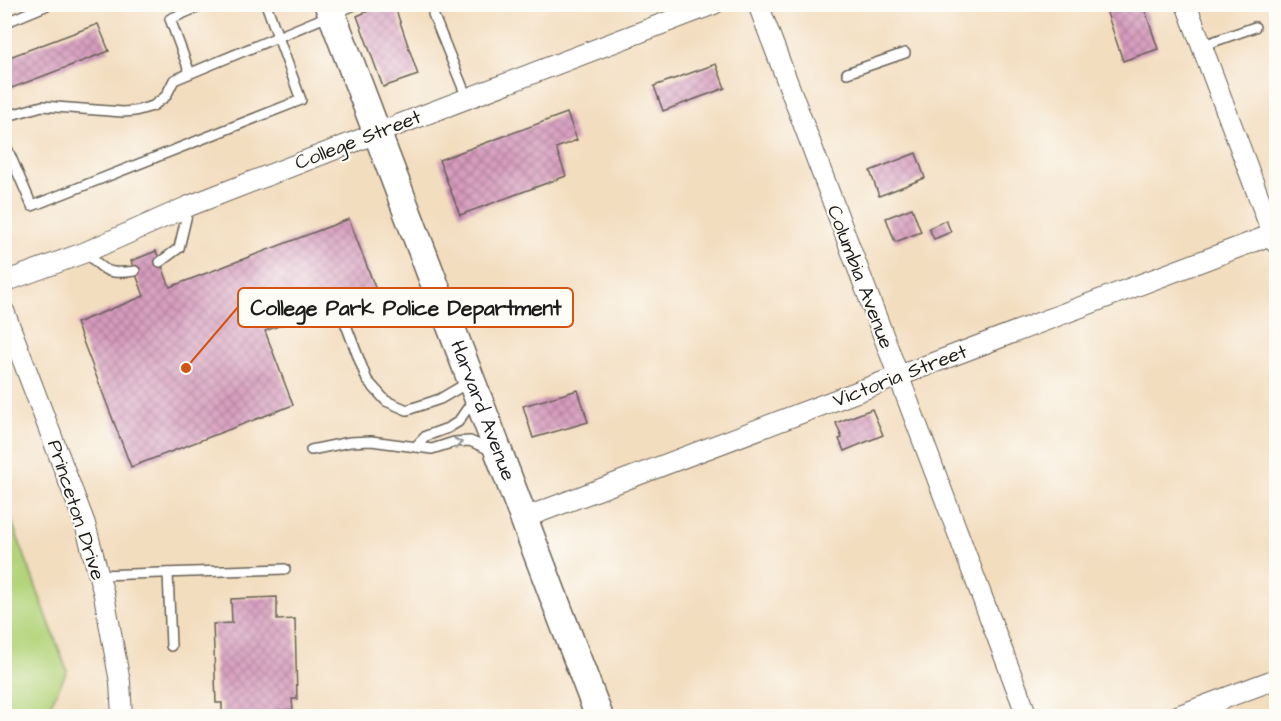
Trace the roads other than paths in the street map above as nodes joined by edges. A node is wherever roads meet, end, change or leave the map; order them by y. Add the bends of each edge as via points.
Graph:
1 (50, 4) edge
2 (206, 4) edge
3 (266, 4) edge
4 (357, 4) edge
5 (714, 4) edge
6 (759, 4) edge
7 (1186, 4) edge
8 (329, 9) edge
9 (433, 14) dead end
10 (4, 23) edge
11 (1255, 27) dead end
12 (279, 37) junction
13 (1202, 46) junction
14 (905, 53) dead end
15 (190, 73) junction
16 (847, 73) dead end
17 (467, 98) junction
18 (4, 117) edge
19 (377, 133) junction
20 (4, 141) edge
21 (189, 206) junction
22 (1275, 237) edge
23 (86, 252) junction
24 (160, 261) dead end
25 (135, 271) dead end
26 (4, 282) edge
27 (4, 311) edge
28 (346, 325) dead end
29 (898, 377) junction
30 (474, 387) junction
31 (415, 447) junction
32 (311, 450) dead end
33 (499, 454) junction
34 (524, 518) junction
35 (285, 569) dead end
36 (168, 573) junction
37 (99, 575) junction
38 (171, 646) dead end
39 (1276, 679) edge
40 (122, 717) edge
41 (599, 717) edge
42 (1027, 717) edge
43 (1177, 717) edge

1 - 10 lane
2 - 15 lane via 170,19
3 - 12 lane
4 - 8 lane
5 - 17 street, College Street
6 - 29 street, Columbia Avenue
7 - 13 street
8 - 12 lane
8 - 19 street, Harvard Avenue
9 - 17 lane
11 - 13 lane
12 - 15 lane
12 - 20 lane via 301,100 32,206
13 - 22 street
14 - 16 lane
15 - 18 lane via 174,80 166,96 153,106 135,111 42,106
17 - 19 street, College Street
19 - 21 street, College Street
19 - 30 street, Harvard Avenue
21 - 23 street, College Street
21 - 24 lane via 179,248
22 - 29 street, Victoria Street
23 - 25 lane via 104,270 117,274
23 - 26 street, College Street
27 - 37 street, Princeton Drive via 85,524
28 - 30 lane via 367,380 386,401 407,410
29 - 34 street, Victoria Street
29 - 42 street, Columbia Avenue
30 - 31 lane via 472,405 459,422 426,436
30 - 33 street, Harvard Avenue
31 - 32 lane via 371,441
31 -> 33 lane via 432,449 470,441
33 - 34 street, Harvard Avenue
34 - 41 street, Harvard Avenue
35 - 36 lane
36 - 37 lane
36 - 38 lane
37 - 40 street, Princeton Drive via 120,682
39 - 43 street

